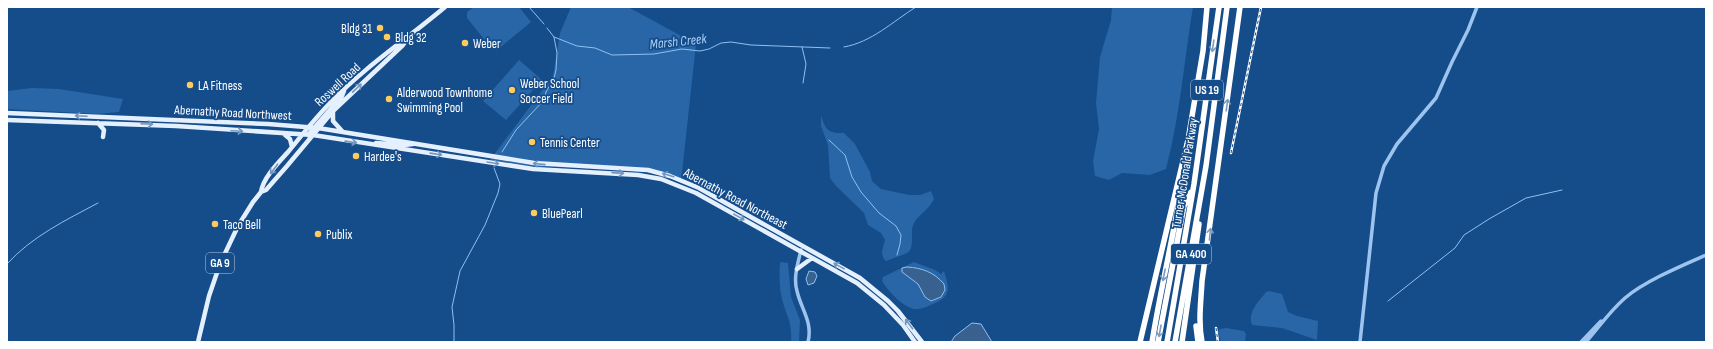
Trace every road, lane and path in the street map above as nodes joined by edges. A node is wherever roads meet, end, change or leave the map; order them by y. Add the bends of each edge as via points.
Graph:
1 (445, 7) edge
2 (1207, 7) edge
3 (1219, 7) edge
4 (1227, 7) edge
5 (1240, 7) edge
6 (1477, 7) edge
7 (408, 38) junction
8 (333, 111) junction
9 (7, 113) edge
10 (7, 120) edge
11 (96, 122) junction
12 (200, 124) dead end
13 (176, 126) junction
14 (314, 128) junction
15 (344, 132) junction
16 (282, 133) junction
17 (308, 135) junction
18 (103, 137) dead end
19 (1188, 140) junction
20 (414, 143) junction
21 (371, 144) junction
22 (292, 148) junction
23 (457, 150) joint
24 (455, 157) joint
25 (1206, 166) junction
26 (1194, 184) junction
27 (261, 192) junction
28 (801, 250) junction
29 (1706, 255) edge
30 (812, 258) junction
31 (797, 269) junction
32 (1202, 281) junction
33 (1605, 318) junction
34 (198, 342) edge
35 (808, 342) edge
36 (914, 342) edge
37 (922, 342) edge
38 (1140, 342) edge
39 (1152, 342) edge
40 (1158, 342) edge
41 (1167, 342) edge
42 (1175, 342) edge
43 (1182, 342) edge
44 (1198, 342) edge
45 (1202, 342) edge
46 (1360, 342) edge
47 (1581, 342) edge
48 (1586, 342) edge

1 - 7 main road, Roswell Road / GA 9
2 - 19 highway via 1202,57
3 -> 26 highway, Turner McDonald Parkway / US 19
4 - 25 highway, Turner McDonald Parkway / US 19
32 -> 5 highway
6 - 46 street via 1436,98 1393,149 1381,172 1376,193
8 -> 7 main road, Roswell Road / GA 9
7 - 14 main road, Roswell Road / GA 9 via 400,42 332,101
8 - 14 main road, Roswell Road / GA 9
8 - 15 main road via 333,121
14 -> 9 main road, Abernathy Road Northwest
10 - 11 main road, Abernathy Road Northwest
11 -> 13 main road, Abernathy Road Northwest
11 - 18 main road via 103,128
12 - 13 main road
13 -> 16 main road, Abernathy Road Northwest
14 - 15 main road, Abernathy Road Northwest
14 - 17 main road, Roswell Road / GA 9
14 - 17 main road, Roswell Road / GA 9
15 - 20 main road, Abernathy Road Northwest
16 - 17 main road, Abernathy Road Northwest
16 - 22 main road via 290,139
17 -> 21 main road, Abernathy Road Northwest
17 - 22 main road, Roswell Road / GA 9
17 - 27 main road, Roswell Road / GA 9 via 266,190
19 - 38 highway
19 -> 39 highway via 1178,208
20 - 21 main road via 404,146
20 - 23 main road, Abernathy Road Northwest
21 -> 24 main road, Abernathy Road Northwest
22 -> 27 main road, Roswell Road / GA 9 via 262,186
37 -> 23 main road, Abernathy Road Northeast via 891,304 860,278 678,178 639,169 534,164
24 -> 28 main road, Abernathy Road Northeast via 534,169 625,174 662,179 696,193
25 - 42 highway, Turner McDonald Parkway / GA 400
25 - 43 highway, US 19
26 -> 40 highway via 1184,206
26 - 41 highway, Turner McDonald Parkway / GA 400
27 - 34 main road, Roswell Road / GA 9 via 238,226 220,264
28 - 30 main road, Abernathy Road Northeast
28 - 31 street
29 - 33 street via 1636,291
30 - 31 main road
30 - 36 main road, Abernathy Road Northeast via 844,275 871,294 894,315
31 - 35 street via 796,290 808,321
32 - 44 highway via 1196,314
32 - 45 highway via 1199,326
33 - 47 street
33 - 48 street

